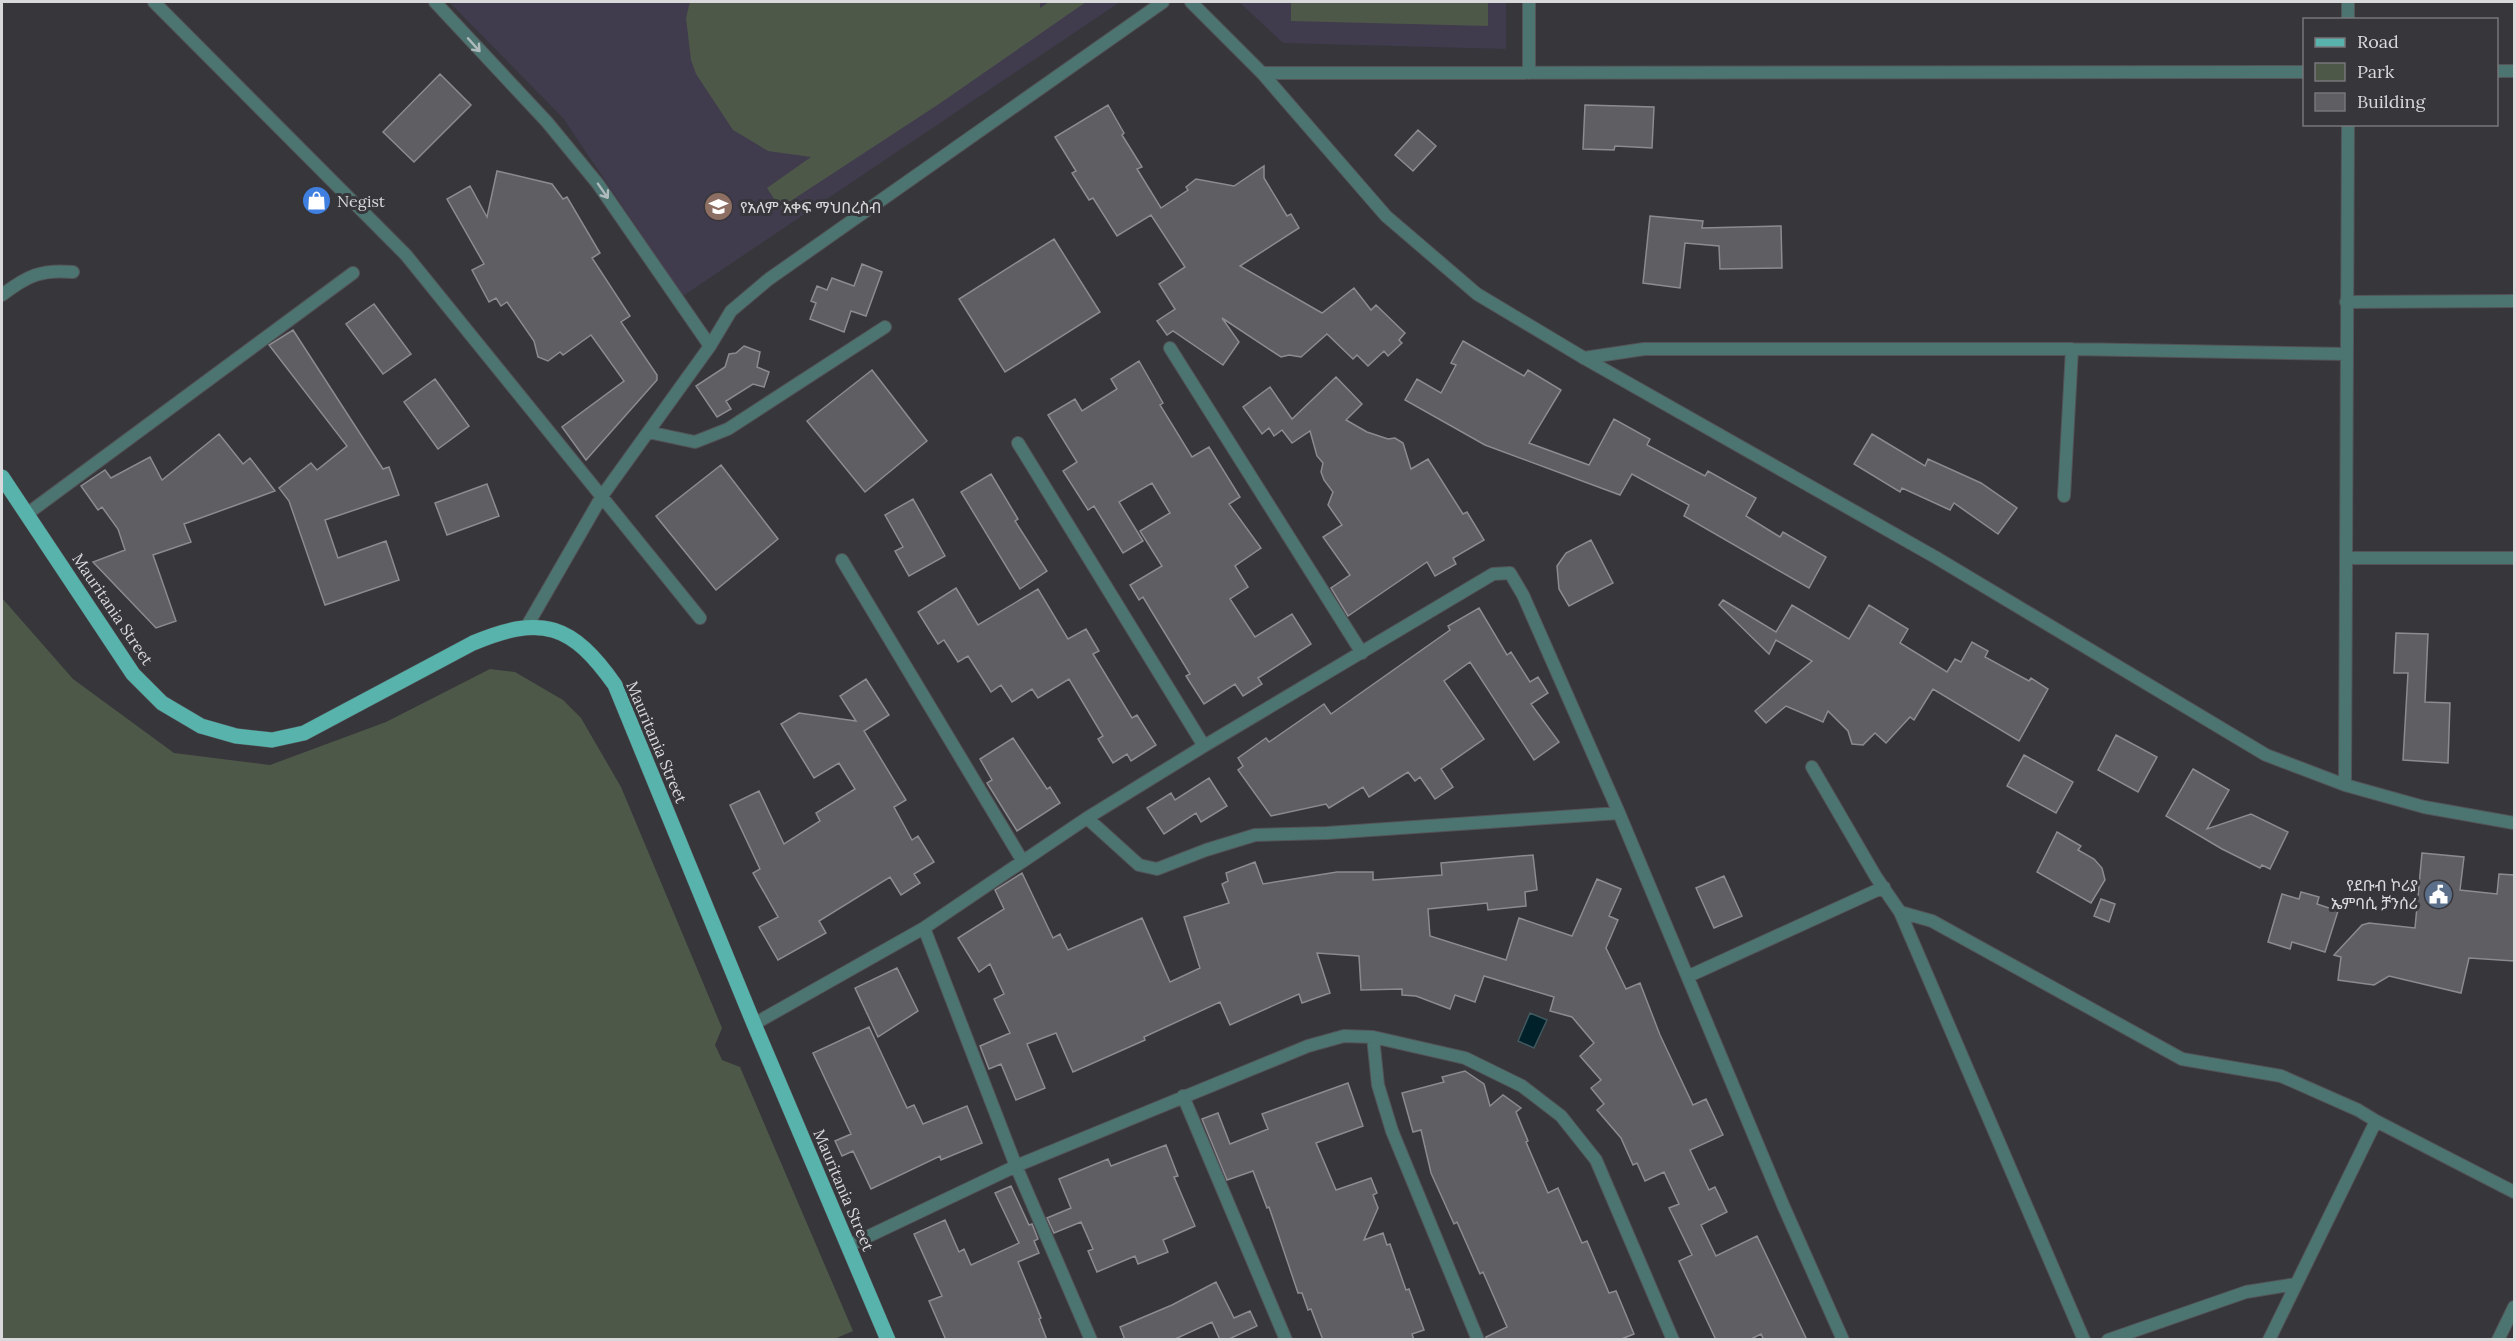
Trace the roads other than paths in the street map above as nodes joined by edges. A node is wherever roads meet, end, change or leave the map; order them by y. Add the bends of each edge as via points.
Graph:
1 (154, 2) edge
2 (435, 2) edge
3 (1163, 2) edge
4 (1191, 2) edge
5 (1529, 2) edge
6 (2348, 2) edge
7 (2348, 18) edge
8 (2498, 71) edge
9 (2514, 71) edge
10 (2303, 72) edge
11 (1262, 73) junction
12 (1529, 73) junction
13 (2348, 126) edge
14 (73, 272) dead end
15 (353, 273) dead end
16 (2, 295) edge
17 (2514, 301) edge
18 (2346, 302) junction
19 (885, 327) dead end
20 (710, 346) junction
21 (1170, 348) dead end
22 (2072, 349) junction
23 (2346, 354) junction
24 (1584, 358) junction
25 (648, 432) junction
26 (1018, 443) dead end
27 (2, 477) edge
28 (602, 496) junction
29 (2064, 496) dead end
30 (27, 514) junction
31 (2347, 558) junction
32 (2514, 558) edge
33 (842, 560) dead end
34 (700, 618) dead end
35 (526, 626) junction
36 (1362, 653) junction
37 (1204, 746) junction
38 (1812, 766) dead end
39 (2345, 785) junction
40 (1620, 813) junction
41 (1087, 818) junction
42 (2514, 823) edge
43 (1022, 860) junction
44 (1884, 887) junction
45 (1900, 912) junction
46 (924, 928) junction
47 (1689, 976) junction
48 (754, 1024) junction
49 (1373, 1037) junction
50 (1183, 1096) junction
51 (2376, 1121) junction
52 (1016, 1166) junction
53 (2514, 1192) edge
54 (848, 1246) junction
55 (2296, 1284) junction
56 (2514, 1307) edge
57 (888, 1340) edge
58 (1091, 1340) edge
59 (1286, 1340) edge
60 (1478, 1340) edge
61 (1673, 1340) edge
62 (1843, 1340) edge
63 (2084, 1340) edge
64 (2108, 1340) edge
65 (2269, 1340) edge
66 (2498, 1340) edge

1 - 28 street via 406,255
2 -> 20 street via 547,122 598,184
3 - 20 street via 769,279 731,311
4 - 11 street
5 - 12 street
6 - 7 street
8 - 9 street
10 - 12 street
11 - 12 street
11 - 24 street via 1386,216 1477,294
13 - 18 street
14 - 16 street via 40,273 25,278
15 - 30 street
17 - 18 street
18 - 23 street
19 - 25 street via 728,429 695,442
20 - 25 street
21 - 36 street
22 - 23 street
22 - 24 street via 1644,349
22 - 29 street
23 - 31 street
24 - 39 street via 1935,557 2266,755
25 - 28 street
26 - 37 street
27 - 30 main road, Mauritania Street
28 - 34 street
28 - 35 street
30 - 35 main road, Mauritania Street via 133,674 162,703 201,726 236,736 272,740 304,733 473,643
31 - 32 street
31 - 39 street
33 - 43 street
35 - 48 main road, Mauritania Street via 548,628 570,638 595,657 615,685
36 - 37 street
36 - 40 street via 1493,574 1510,573
37 - 41 street
38 - 44 street
39 - 42 street via 2424,807
40 - 41 street via 1256,835 1157,869 1139,865
40 - 47 street
41 - 43 street
43 - 46 street
44 - 45 street
44 - 47 street
45 - 51 street via 1932,921 2182,1059 2282,1076
45 - 63 street
46 - 48 street
46 - 52 street
47 - 62 street
48 - 54 main road, Mauritania Street
49 - 50 street via 1344,1036 1308,1046
49 - 60 street via 1378,1085 1392,1131
49 - 61 street via 1465,1058 1522,1086 1561,1116 1596,1160
50 - 52 street
50 - 59 street
51 - 53 street
51 - 55 street
52 - 54 street
52 - 58 street
54 - 57 main road, Mauritania Street
55 - 64 street via 2246,1292
55 - 65 street
56 - 66 street

